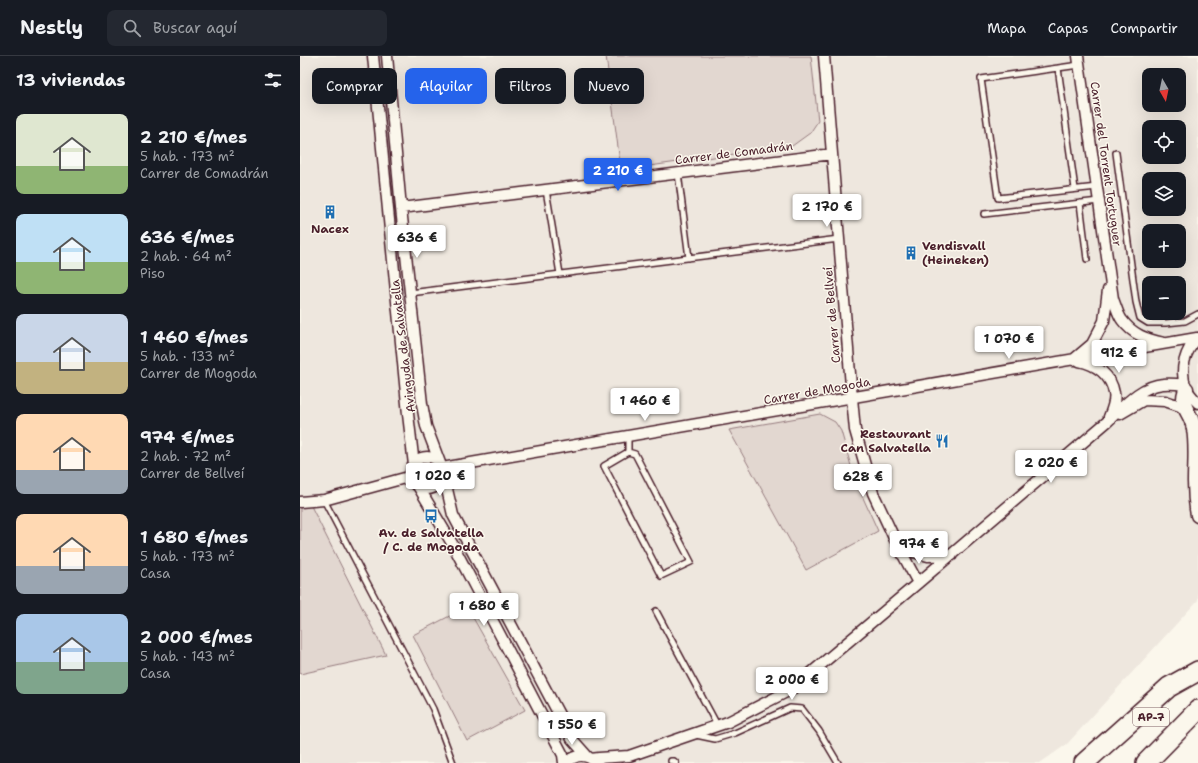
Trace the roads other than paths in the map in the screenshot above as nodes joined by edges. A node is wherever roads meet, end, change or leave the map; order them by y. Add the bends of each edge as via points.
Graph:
1 (373, 56) edge
2 (386, 56) edge
3 (824, 56) edge
4 (1079, 61) edge
5 (1058, 68) junction
6 (1116, 153) dead end
7 (832, 154) junction
8 (678, 173) junction
9 (1096, 187) junction
10 (546, 190) junction
11 (1075, 190) junction
12 (1099, 201) junction
13 (1080, 203) junction
14 (401, 208) junction
15 (984, 214) dead end
16 (839, 239) junction
17 (689, 258) junction
18 (1087, 259) dead end
19 (560, 274) junction
20 (1109, 276) junction
21 (410, 293) junction
22 (1198, 314) edge
23 (1197, 338) edge
24 (1170, 344) junction
25 (1073, 360) junction
26 (1186, 387) junction
27 (852, 398) junction
28 (1192, 407) edge
29 (1108, 421) junction
30 (628, 436) junction
31 (628, 452) junction
32 (414, 465) junction
33 (442, 468) junction
34 (412, 476) junction
35 (418, 486) junction
36 (324, 500) junction
37 (300, 502) edge
38 (1198, 515) edge
39 (895, 540) junction
40 (952, 555) junction
41 (918, 583) junction
42 (656, 611) dead end
43 (1198, 671) edge
44 (1198, 710) edge
45 (717, 725) junction
46 (692, 734) junction
47 (629, 756) junction
48 (591, 760) edge
49 (453, 763) edge
50 (566, 763) edge
51 (618, 763) edge
52 (838, 763) edge
53 (1084, 763) edge
54 (1104, 763) edge
55 (1146, 763) edge

1 - 32 street, Avinguda de Salvatella
2 - 14 street, Avinguda de Salvatella
3 - 7 street, Carrer de Bellveí
4 - 5 lane
4 - 9 street, Carrer del Torrent Tortuguer
5 - 11 lane
5 - 11 lane via 981,79 998,198
6 - 22 lane via 1140,318 1148,323 1166,323 1185,321
7 - 8 street, Carrer de Comadrán
7 - 16 street, Carrer de Bellveí
8 - 10 street, Carrer de Comadrán
8 - 17 lane
9 - 11 lane
9 - 12 street, Carrer del Torrent Tortuguer
10 - 14 street, Carrer de Comadrán
10 - 19 lane
12 - 13 lane
12 - 20 street, Carrer del Torrent Tortuguer
13 - 15 lane
13 - 18 lane
14 - 21 street, Avinguda de Salvatella
16 - 17 lane
16 - 27 street, Carrer de Bellveí
17 - 19 lane
19 - 21 lane
20 - 24 street, Carrer del Torrent Tortuguer via 1113,299 1121,320 1133,332 1148,340
20 - 25 street, Carrer del Torrent Tortuguer via 1104,321 1092,344
21 - 33 street, Avinguda de Salvatella via 426,426
23 - 24 street, Carrer de Mogoda
23 - 26 street via 1188,349 1185,358 1183,368
24 - 25 street, Carrer de Mogoda
25 - 27 street, Carrer de Mogoda
25 - 29 street via 1101,370 1109,379 1115,393 1114,406
26 - 28 main road via 1183,403
26 - 29 street via 1165,383 1153,385 1132,398
27 - 30 street, Carrer de Mogoda
27 - 39 street, Carrer de Bellveí via 855,430 873,492
28 - 29 street via 1165,401 1144,400
28 - 38 main road
29 - 40 street
30 - 31 lane
30 - 33 street, Carrer de Mogoda
31 - 31 lane via 604,466 661,576 691,562 635,454
32 - 33 street via 419,460 430,458 435,459
32 - 34 street
33 - 35 street via 440,483 434,488 423,489
33 - 48 street, Avinguda de Salvatella via 453,515 572,739
34 - 35 street
34 - 36 street
35 - 50 street via 453,546
36 - 37 street
36 - 49 lane via 433,709
39 - 40 street via 913,552 928,556
39 - 41 street, Carrer de Bellveí
40 - 41 street
41 - 45 street via 792,688 728,722
42 - 45 lane
43 - 53 highway via 1169,687
43 - 54 highway, AP-7
44 - 55 highway, AP-7
45 - 46 street
46 - 47 street
46 - 52 lane via 715,739 735,733 790,708 802,709
47 - 48 street
47 - 51 street
48 - 50 street via 582,756 574,757

